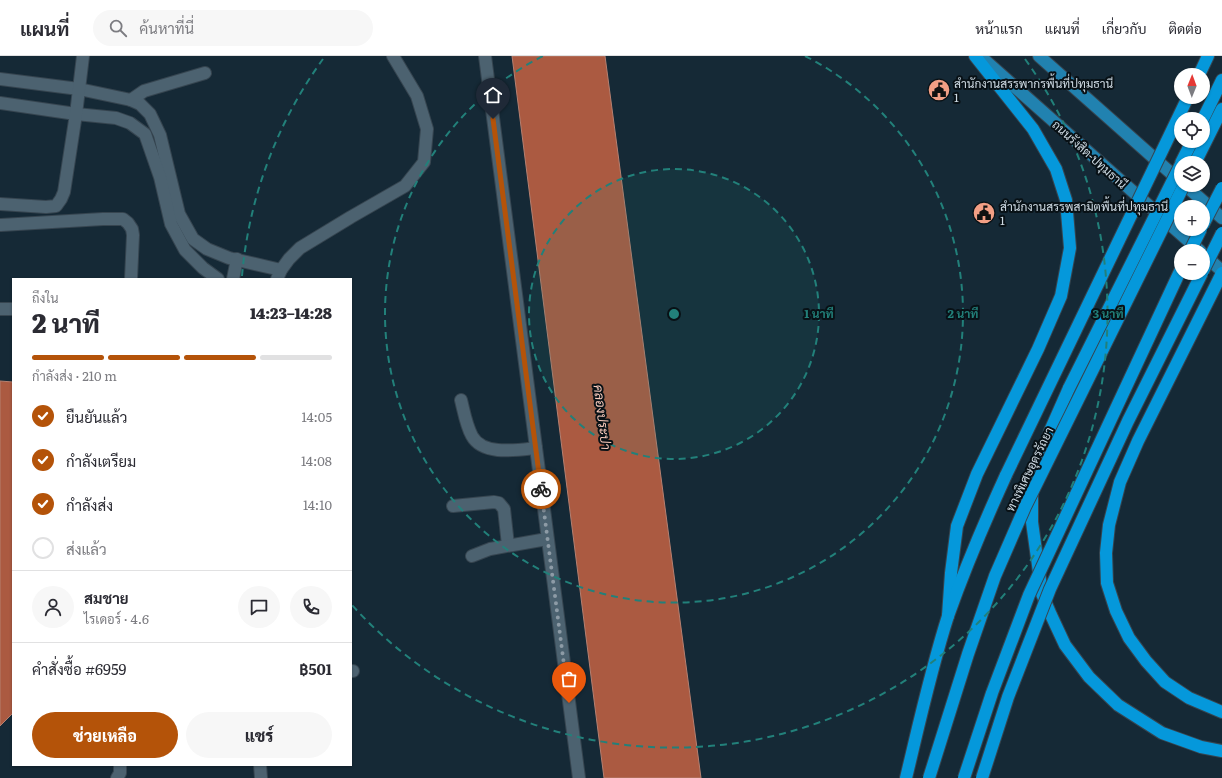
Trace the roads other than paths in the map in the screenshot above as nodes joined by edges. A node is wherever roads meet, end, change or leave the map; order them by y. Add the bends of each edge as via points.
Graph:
1 (83, 56) edge
2 (393, 56) edge
3 (485, 56) edge
4 (975, 56) edge
5 (980, 56) edge
6 (1039, 56) edge
7 (1208, 56) edge
8 (1202, 68) edge
9 (206, 73) dead end
10 (0, 79) edge
11 (1222, 80) edge
12 (79, 89) junction
13 (131, 100) junction
14 (0, 103) edge
15 (1185, 104) edge
16 (1222, 109) edge
17 (1206, 112) edge
18 (76, 114) junction
19 (1198, 156) edge
20 (1174, 176) edge
21 (1174, 177) edge
22 (1222, 188) edge
23 (1181, 192) edge
24 (1192, 192) edge
25 (0, 204) edge
26 (1210, 211) edge
27 (1222, 218) edge
28 (1, 225) dead end
29 (1222, 233) edge
30 (1192, 244) edge
31 (1210, 258) edge
32 (237, 260) junction
33 (1210, 261) edge
34 (1222, 272) edge
35 (279, 275) edge
36 (131, 278) edge
37 (217, 278) edge
38 (234, 278) edge
39 (1176, 280) edge
40 (1199, 280) edge
41 (461, 400) dead end
42 (536, 448) junction
43 (453, 506) dead end
44 (547, 539) junction
45 (508, 545) junction
46 (472, 556) dead end
47 (948, 616) junction
48 (1222, 712) edge
49 (1222, 751) edge
50 (260, 766) edge
51 (261, 778) edge
52 (579, 778) edge
53 (906, 778) edge
54 (929, 778) edge
55 (964, 778) edge
56 (982, 778) edge

1 - 12 street
2 - 35 street via 417,96 427,129 424,162 405,186 300,248
3 - 42 street
4 - 47 highway via 1033,129 1056,169 1066,200 1070,248 1062,296 977,474 957,526
5 - 30 main road, ถนนรังสิต-ปทุมธานี
6 - 20 main road
7 - 8 highway
9 - 13 street via 144,91
10 - 12 street
11 - 17 highway
12 - 13 street
12 - 18 street
13 - 32 street via 140,104 150,114 160,135 179,214 193,239 207,249
14 - 18 street
15 - 47 highway, bridge via 1006,475 977,540
16 - 19 highway
18 - 25 street via 64,192 56,206
18 - 37 street via 116,118 130,123 145,134 160,177 171,224 185,250
21 - 49 highway, bridge via 1050,430 1032,490 1032,522 1042,594 1065,645 1089,677 1118,705 1162,733 1200,747
22 - 26 highway, bridge
23 - 54 highway, ทางพิเศษอุดรรัถยา, bridge via 1025,507 995,576
24 - 27 main road
28 - 36 street via 123,220 132,229 133,236
29 - 31 highway, bridge
32 - 35 street
32 - 38 street
33 - 34 main road
34 - 48 highway via 1120,482 1109,525 1106,553 1108,583 1116,611 1129,638 1165,682 1189,698
39 - 55 highway, bridge via 1028,595
40 - 56 highway, bridge via 1128,422 1050,589 1008,698
41 - 42 street via 473,437 482,446 512,450
42 - 44 street
43 - 45 street via 499,503 504,509
44 - 45 street
44 - 52 street
45 - 46 street
47 - 53 highway
50 - 51 street

